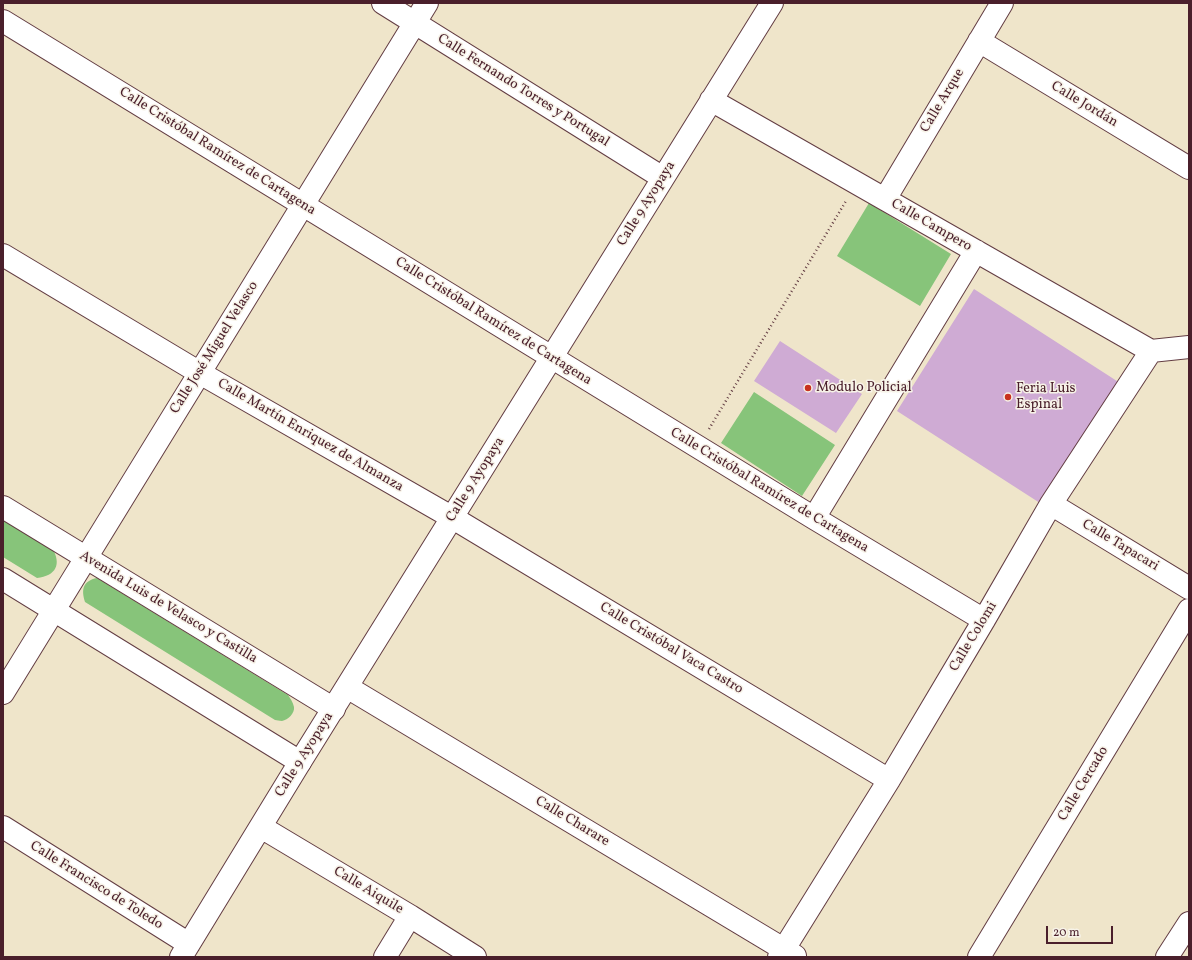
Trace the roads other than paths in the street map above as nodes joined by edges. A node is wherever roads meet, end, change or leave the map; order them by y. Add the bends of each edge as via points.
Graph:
1 (383, 3) edge
2 (427, 3) edge
3 (771, 3) edge
4 (1002, 3) edge
5 (3, 21) edge
6 (415, 23) junction
7 (979, 41) junction
8 (711, 100) junction
9 (1189, 168) edge
10 (663, 178) junction
11 (885, 199) junction
12 (303, 205) junction
13 (976, 252) junction
14 (3, 255) edge
15 (1189, 347) edge
16 (1151, 351) junction
17 (551, 358) junction
18 (200, 373) junction
19 (1051, 504) junction
20 (3, 507) edge
21 (453, 518) junction
22 (814, 518) junction
23 (86, 558) junction
24 (3, 579) edge
25 (1189, 588) edge
26 (54, 610) junction
27 (1189, 610) edge
28 (984, 620) junction
29 (347, 687) junction
30 (3, 693) edge
31 (334, 709) junction
32 (300, 762) junction
33 (889, 780) junction
34 (3, 827) edge
35 (260, 827) junction
36 (410, 916) junction
37 (1189, 923) edge
38 (185, 951) edge
39 (786, 954) edge
40 (385, 957) edge
41 (475, 957) edge
42 (979, 957) edge
43 (1167, 957) edge

1 - 6 street, Calle Fernando Torres y Portugal
2 - 6 street, Calle José Miguel Velasco
3 - 8 street, Calle 9 Ayopaya
4 - 7 street, Calle Arque
5 - 12 street, Calle Cristóbal Ramírez de Cartagena
6 - 10 street, Calle Fernando Torres y Portugal
6 - 12 street, Calle José Miguel Velasco
7 - 9 street, Calle Jordán
7 - 11 street, Calle Arque
8 - 10 street, Calle 9 Ayopaya
8 - 11 street, Calle Campero
10 - 17 street, Calle 9 Ayopaya
11 - 13 street, Calle Campero
12 - 17 street, Calle Cristóbal Ramírez de Cartagena
12 - 18 street, Calle José Miguel Velasco
13 - 16 street, Calle Campero
13 - 22 street
14 - 18 street, Calle Martín Enriquez de Almanza
15 - 16 street
16 - 19 street, Calle Colomi
17 - 21 street, Calle 9 Ayopaya
17 - 22 street, Calle Cristóbal Ramírez de Cartagena
18 - 21 street, Calle Martín Enriquez de Almanza
18 - 23 street, Calle José Miguel Velasco
19 - 25 street, Calle Tapacari
19 - 28 street, Calle Colomi
20 - 23 street, Avenida Luis de Velasco y Castilla
21 - 29 street, Calle 9 Ayopaya
21 - 33 street, Calle Cristóbal Vaca Castro
22 - 28 street, Calle Cristóbal Ramírez de Cartagena
23 - 26 street, Calle José Miguel Velasco
23 - 31 street, Avenida Luis de Velasco y Castilla
24 - 26 street
26 - 30 street, Calle José Miguel Velasco
26 - 32 street
27 - 42 street, Calle Cercado
28 - 33 street, Calle Colomi
29 - 31 street, Calle 9 Ayopaya
29 - 39 street, Calle Charare
31 - 32 street, Calle 9 Ayopaya
32 - 35 street, Calle 9 Ayopaya
33 - 39 street, Calle Colomi
34 - 38 street, Calle Francisco de Toledo
35 - 36 street, Calle Aiquile
35 - 38 street, Calle 9 Ayopaya
36 - 40 street
36 - 41 street, Calle Aiquile
37 - 43 street

